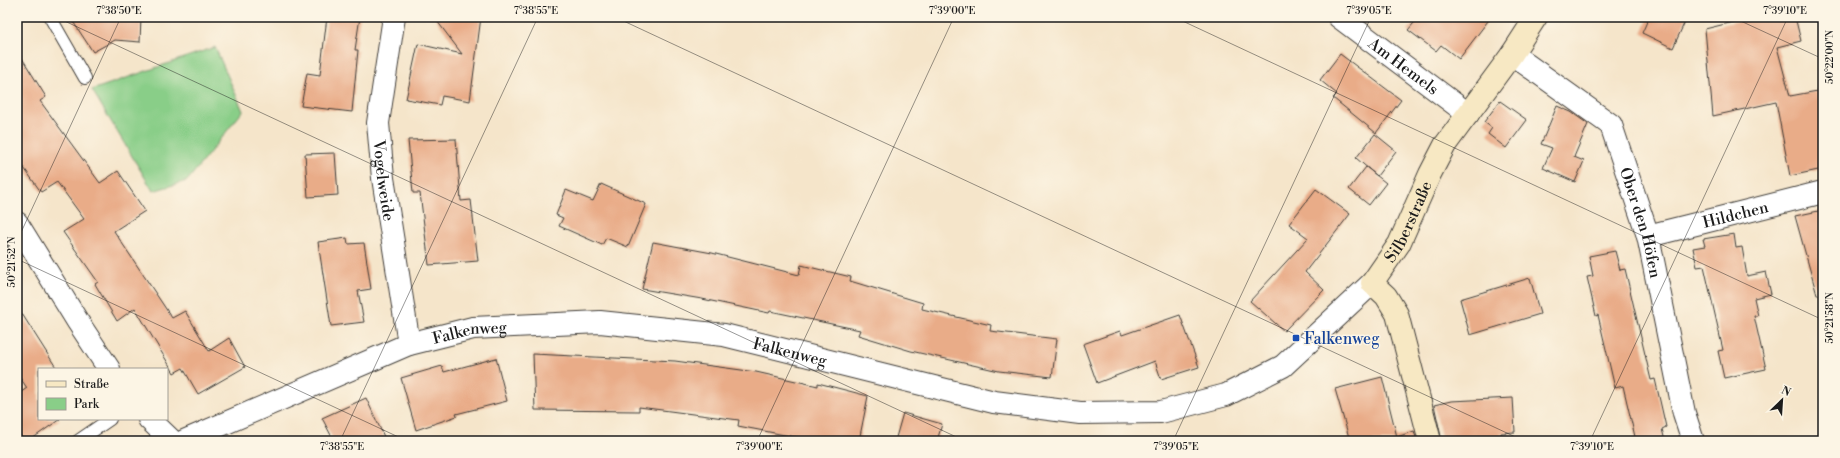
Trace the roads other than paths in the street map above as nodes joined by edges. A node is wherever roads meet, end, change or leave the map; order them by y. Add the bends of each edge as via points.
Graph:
1 (50, 17) edge
2 (394, 17) edge
3 (1339, 17) edge
4 (1536, 17) edge
5 (1512, 54) junction
6 (85, 78) dead end
7 (1468, 114) junction
8 (1823, 192) edge
9 (17, 222) edge
10 (1648, 236) junction
11 (1372, 283) junction
12 (409, 344) junction
13 (108, 368) edge
14 (109, 420) edge
15 (150, 420) edge
16 (78, 441) edge
17 (172, 441) edge
18 (184, 441) edge
19 (1430, 441) edge
20 (1693, 441) edge

1 - 6 lane
2 - 12 street, Vogelweide via 378,123 383,178
3 - 7 street, Am Hemels
4 - 5 street, Silberstraße
5 - 7 street, Silberstraße
5 - 10 street, Ober den Höfen via 1611,125
7 - 11 street, Silberstraße via 1445,145 1399,244
8 - 10 street, Hildchen
9 - 13 street
10 - 20 street, Ober den Höfen via 1684,413
11 - 12 street, Falkenweg via 1283,366 1226,395 1161,412 1080,413 994,402 724,336 600,322 473,328
11 - 19 street via 1386,296 1396,314
12 - 18 street, Falkenweg
14 - 16 lane
15 - 17 street

